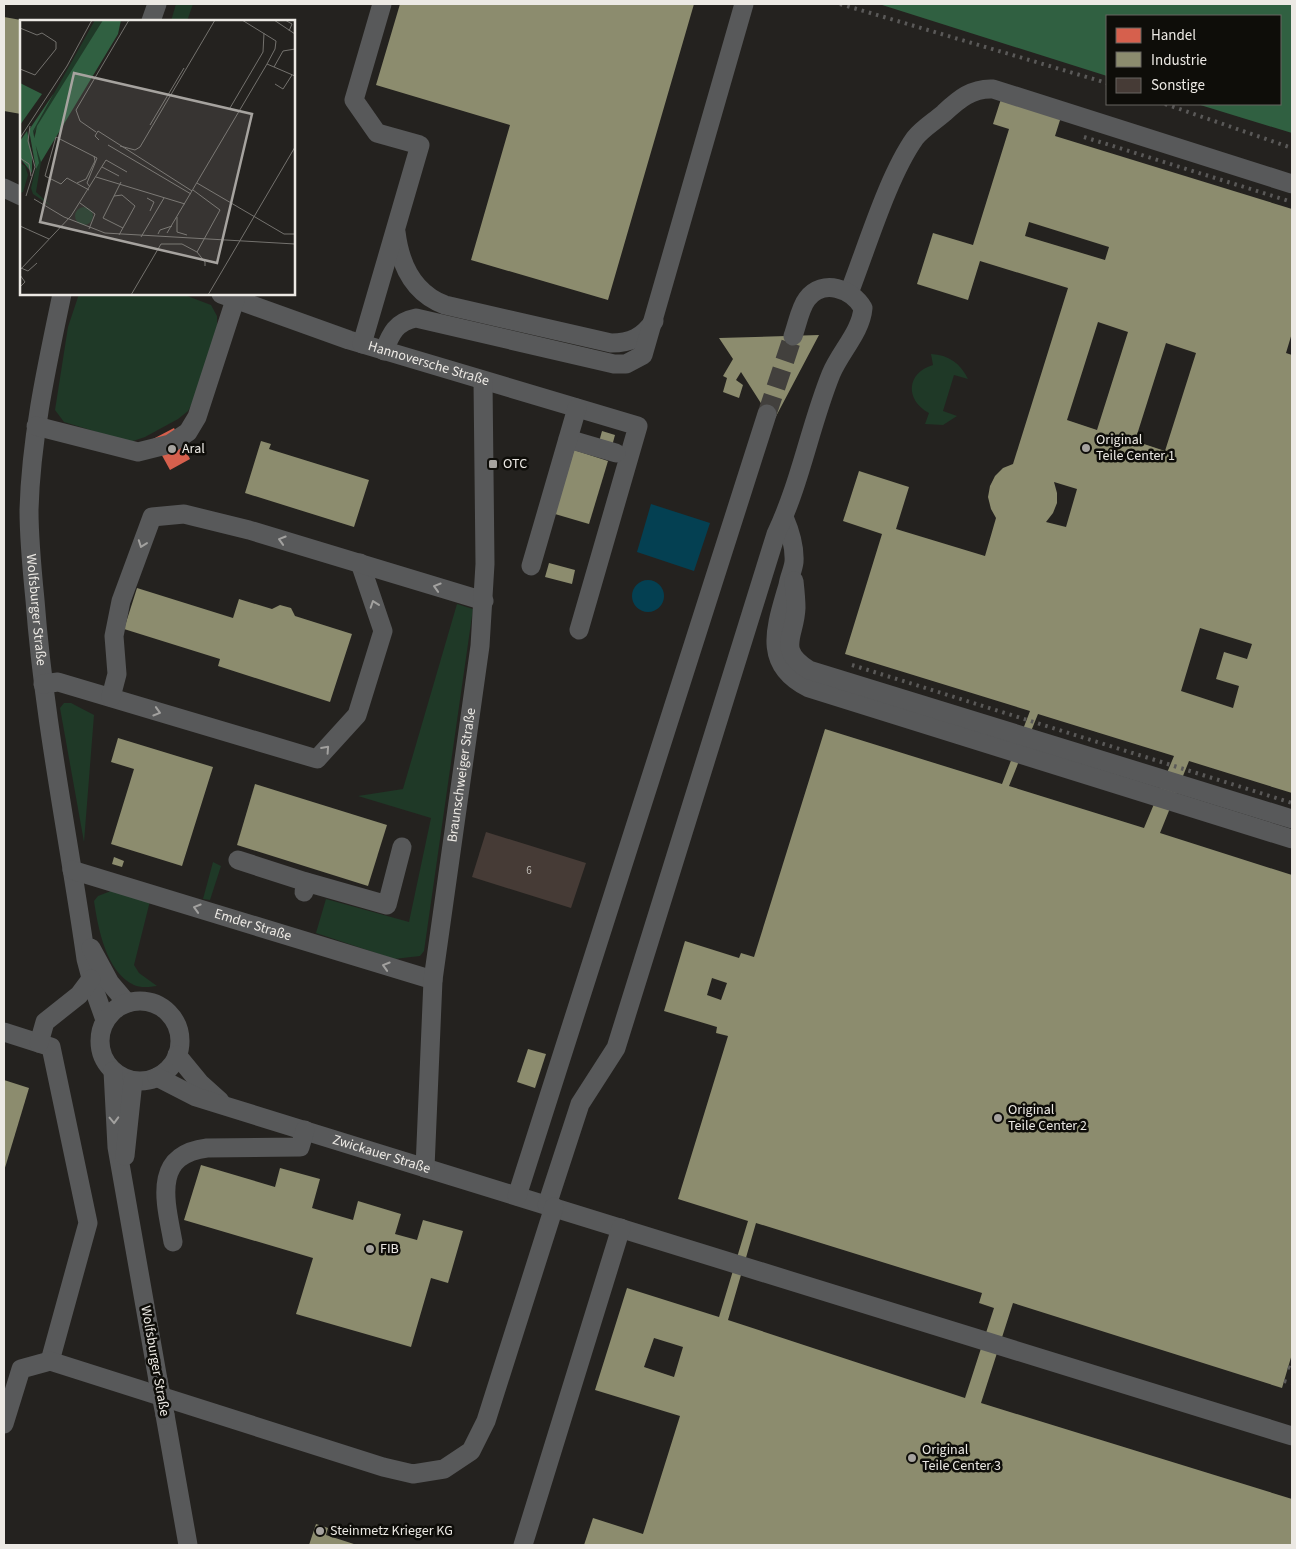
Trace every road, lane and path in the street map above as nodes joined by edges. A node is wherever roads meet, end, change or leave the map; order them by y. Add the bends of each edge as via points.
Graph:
1 (157, 4) edge
2 (382, 4) edge
3 (744, 4) edge
4 (151, 20) edge
5 (1292, 184) edge
6 (396, 227) junction
7 (849, 292) junction
8 (62, 295) edge
9 (228, 297) edge
10 (654, 320) junction
11 (794, 336) tunnel mouth
12 (362, 344) junction
13 (384, 351) junction
14 (484, 381) junction
15 (577, 408) junction
16 (767, 414) tunnel mouth
17 (36, 426) junction
18 (568, 439) junction
19 (616, 453) dead end
20 (784, 517) junction
21 (360, 563) junction
22 (794, 563) junction
23 (531, 566) dead end
24 (484, 601) junction
25 (579, 630) dead end
26 (43, 684) junction
27 (111, 698) junction
28 (1268, 811) junction
29 (1225, 818) junction
30 (1292, 819) edge
31 (1292, 839) edge
32 (402, 847) dead end
33 (238, 860) dead end
34 (72, 870) junction
35 (81, 925) junction
36 (92, 979) junction
37 (433, 980) junction
38 (127, 1003) junction
39 (106, 1020) junction
40 (4, 1032) edge
41 (39, 1043) junction
42 (177, 1055) junction
43 (113, 1071) junction
44 (157, 1078) junction
45 (133, 1081) junction
46 (225, 1105) junction
47 (305, 1130) junction
48 (425, 1168) junction
49 (123, 1177) junction
50 (518, 1196) junction
51 (545, 1205) junction
52 (621, 1228) junction
53 (173, 1242) dead end
54 (50, 1361) junction
55 (4, 1424) edge
56 (1292, 1436) edge
57 (188, 1545) edge
58 (523, 1545) edge

1 - 4 street
2 - 6 street via 354,100 377,133 420,145
3 - 10 street
5 - 7 street via 993,89 971,91 916,138 893,180
6 - 10 street via 400,257 406,271 422,294 445,305 611,343 637,338
6 - 12 street
7 - 11 street via 828,288 807,299
7 - 20 street via 863,308 862,316 832,373 792,501
8 - 17 street, Wolfsburger Straße
9 - 12 street, Hannoversche Straße
9 - 17 street via 197,417 188,432 170,444 138,452
10 - 13 street via 643,355 626,364 614,364 416,318 407,320 392,331
12 - 13 street, Hannoversche Straße
13 - 14 street, Hannoversche Straße
14 - 15 street, Hannoversche Straße
14 - 24 street, Braunschweiger Straße
15 - 18 street
15 - 25 street, Hannoversche Straße via 638,426
16 - 50 street
17 - 26 street, Wolfsburger Straße via 29,510
18 - 19 street
18 - 23 street
20 - 22 street via 791,534
20 - 51 street via 616,1048 580,1104
24 -> 21 street
21 -> 27 street via 184,514 152,517 122,601 114,636 117,674
27 -> 21 street via 316,760 357,715 384,631
22 - 28 street via 796,610 789,644 798,663 810,670
22 - 29 street via 775,635 782,667 793,680 809,688
24 - 37 street, Braunschweiger Straße
26 - 27 street via 58,682
26 - 34 street, Wolfsburger Straße
28 - 29 street
28 - 30 street
29 - 31 street
32 - 33 street via 387,904 305,887
34 - 35 street, Wolfsburger Straße
37 -> 34 street, Emder Straße
35 - 36 street, Wolfsburger Straße
35 - 38 street, Wolfsburger Straße via 110,983
36 - 39 street, Wolfsburger Straße
36 - 41 street via 79,995 45,1022
37 - 48 street, Braunschweiger Straße
38 - 39 street
38 - 42 street via 146,1002 167,1012 180,1039
39 - 43 street via 100,1035 101,1051
40 - 41 street
41 - 54 street via 51,1047 88,1223
42 - 44 street
42 - 46 street, Zwickauer Straße via 200,1084
43 - 45 street
43 -> 49 street, Wolfsburger Straße via 114,1126
44 - 45 street
44 - 46 street, Zwickauer Straße via 196,1097
45 - 49 street, Wolfsburger Straße
46 - 47 street, Zwickauer Straße
47 - 48 street, Zwickauer Straße
47 - 53 street via 300,1147 207,1148 184,1154 174,1162 165,1185
48 - 50 street, Zwickauer Straße
49 - 57 street, Wolfsburger Straße, bridge
50 - 51 street, Zwickauer Straße
51 - 52 street, Zwickauer Straße
51 - 54 street via 486,1421 471,1450 444,1469 413,1474 383,1467
52 - 56 street, Zwickauer Straße
52 - 58 street
54 - 55 street via 21,1369

